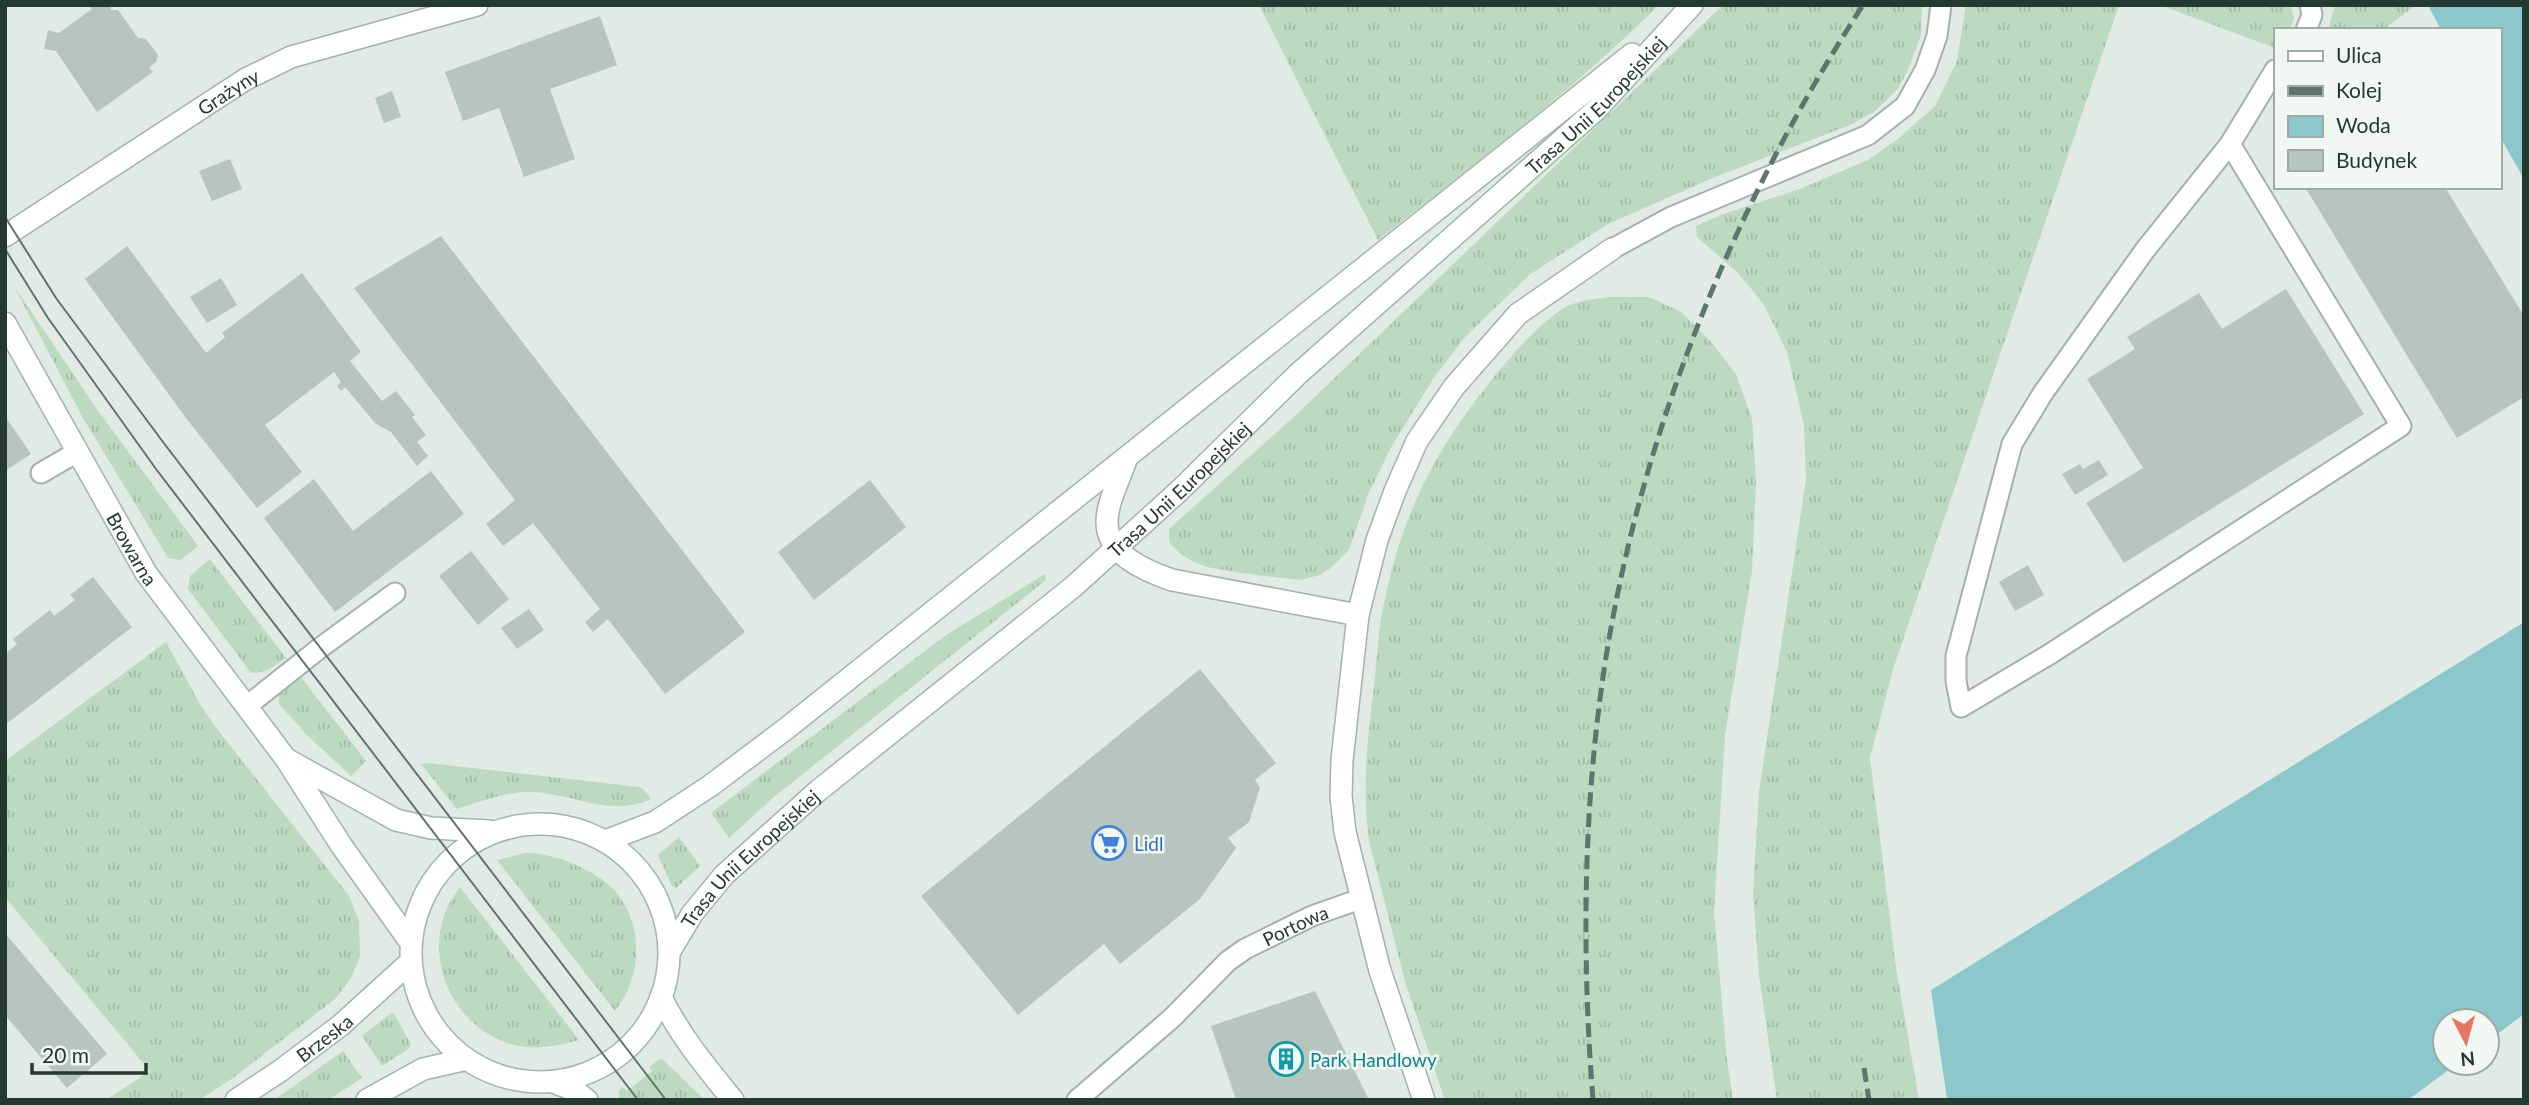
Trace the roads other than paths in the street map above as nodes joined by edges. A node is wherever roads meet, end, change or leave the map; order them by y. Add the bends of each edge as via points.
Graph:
1 (477, 5) edge
2 (1941, 5) edge
3 (2310, 5) edge
4 (1685, 12) edge
5 (2307, 28) edge
6 (2274, 72) edge
7 (2230, 145) junction
8 (5, 236) edge
9 (1612, 249) joint
10 (5, 323) edge
11 (77, 452) junction
12 (1126, 460) junction
13 (41, 474) dead end
14 (1117, 547) junction
15 (395, 593) dead end
16 (1358, 615) junction
17 (247, 706) junction
18 (286, 758) junction
19 (489, 831) junction
20 (605, 841) junction
21 (1360, 899) junction
22 (408, 939) junction
23 (671, 948) junction
24 (407, 965) junction
25 (661, 997) junction
26 (463, 1060) junction
27 (551, 1082) junction
28 (236, 1100) edge
29 (367, 1100) edge
30 (587, 1100) edge
31 (733, 1100) edge
32 (1077, 1100) edge
33 (1424, 1100) edge

1 - 8 main road, Grażyny via 291,57 257,74
2 - 9 lane via 1937,36 1925,70 1905,106 1868,135 1671,217
3 - 5 lane
4 - 12 main road, Trasa Unii Europejskiej
4 - 14 main road, Trasa Unii Europejskiej via 1597,109 1298,374
6 - 7 lane
7 - 7 lane via 2145,250 2042,393 2012,444 1956,656 1961,707 2401,426
9 - 16 main road via 1517,314 1454,387 1417,441 1395,491
10 - 11 main road, Browarna
11 - 13 lane
11 - 17 main road, Browarna via 146,573
12 - 14 main road via 1107,520
12 - 20 main road, Trasa Unii Europejskiej via 710,786 655,822
14 - 16 main road via 1145,570 1172,580
14 - 23 main road, Trasa Unii Europejskiej via 1021,630 819,790 733,867 703,898
15 - 17 lane
16 - 21 main road via 1340,796
17 - 18 main road, Browarna
18 - 19 main road, Browarna via 396,820 431,828
18 - 22 main road, Browarna
19 - 20 main road via 516,824 556,823
19 - 22 main road via 437,880
20 - 23 main road via 645,877 659,901
21 - 32 lane, Portowa via 1312,916 1228,961 1172,1018
21 - 33 main road
22 - 24 main road
23 - 25 main road
24 - 26 main road via 429,1022
24 - 28 main road, Brzeska via 341,1025
25 - 27 main road via 627,1048 596,1069
25 - 31 main road via 695,1054
26 - 27 main road via 504,1077
26 - 29 main road via 424,1069
27 - 30 main road

